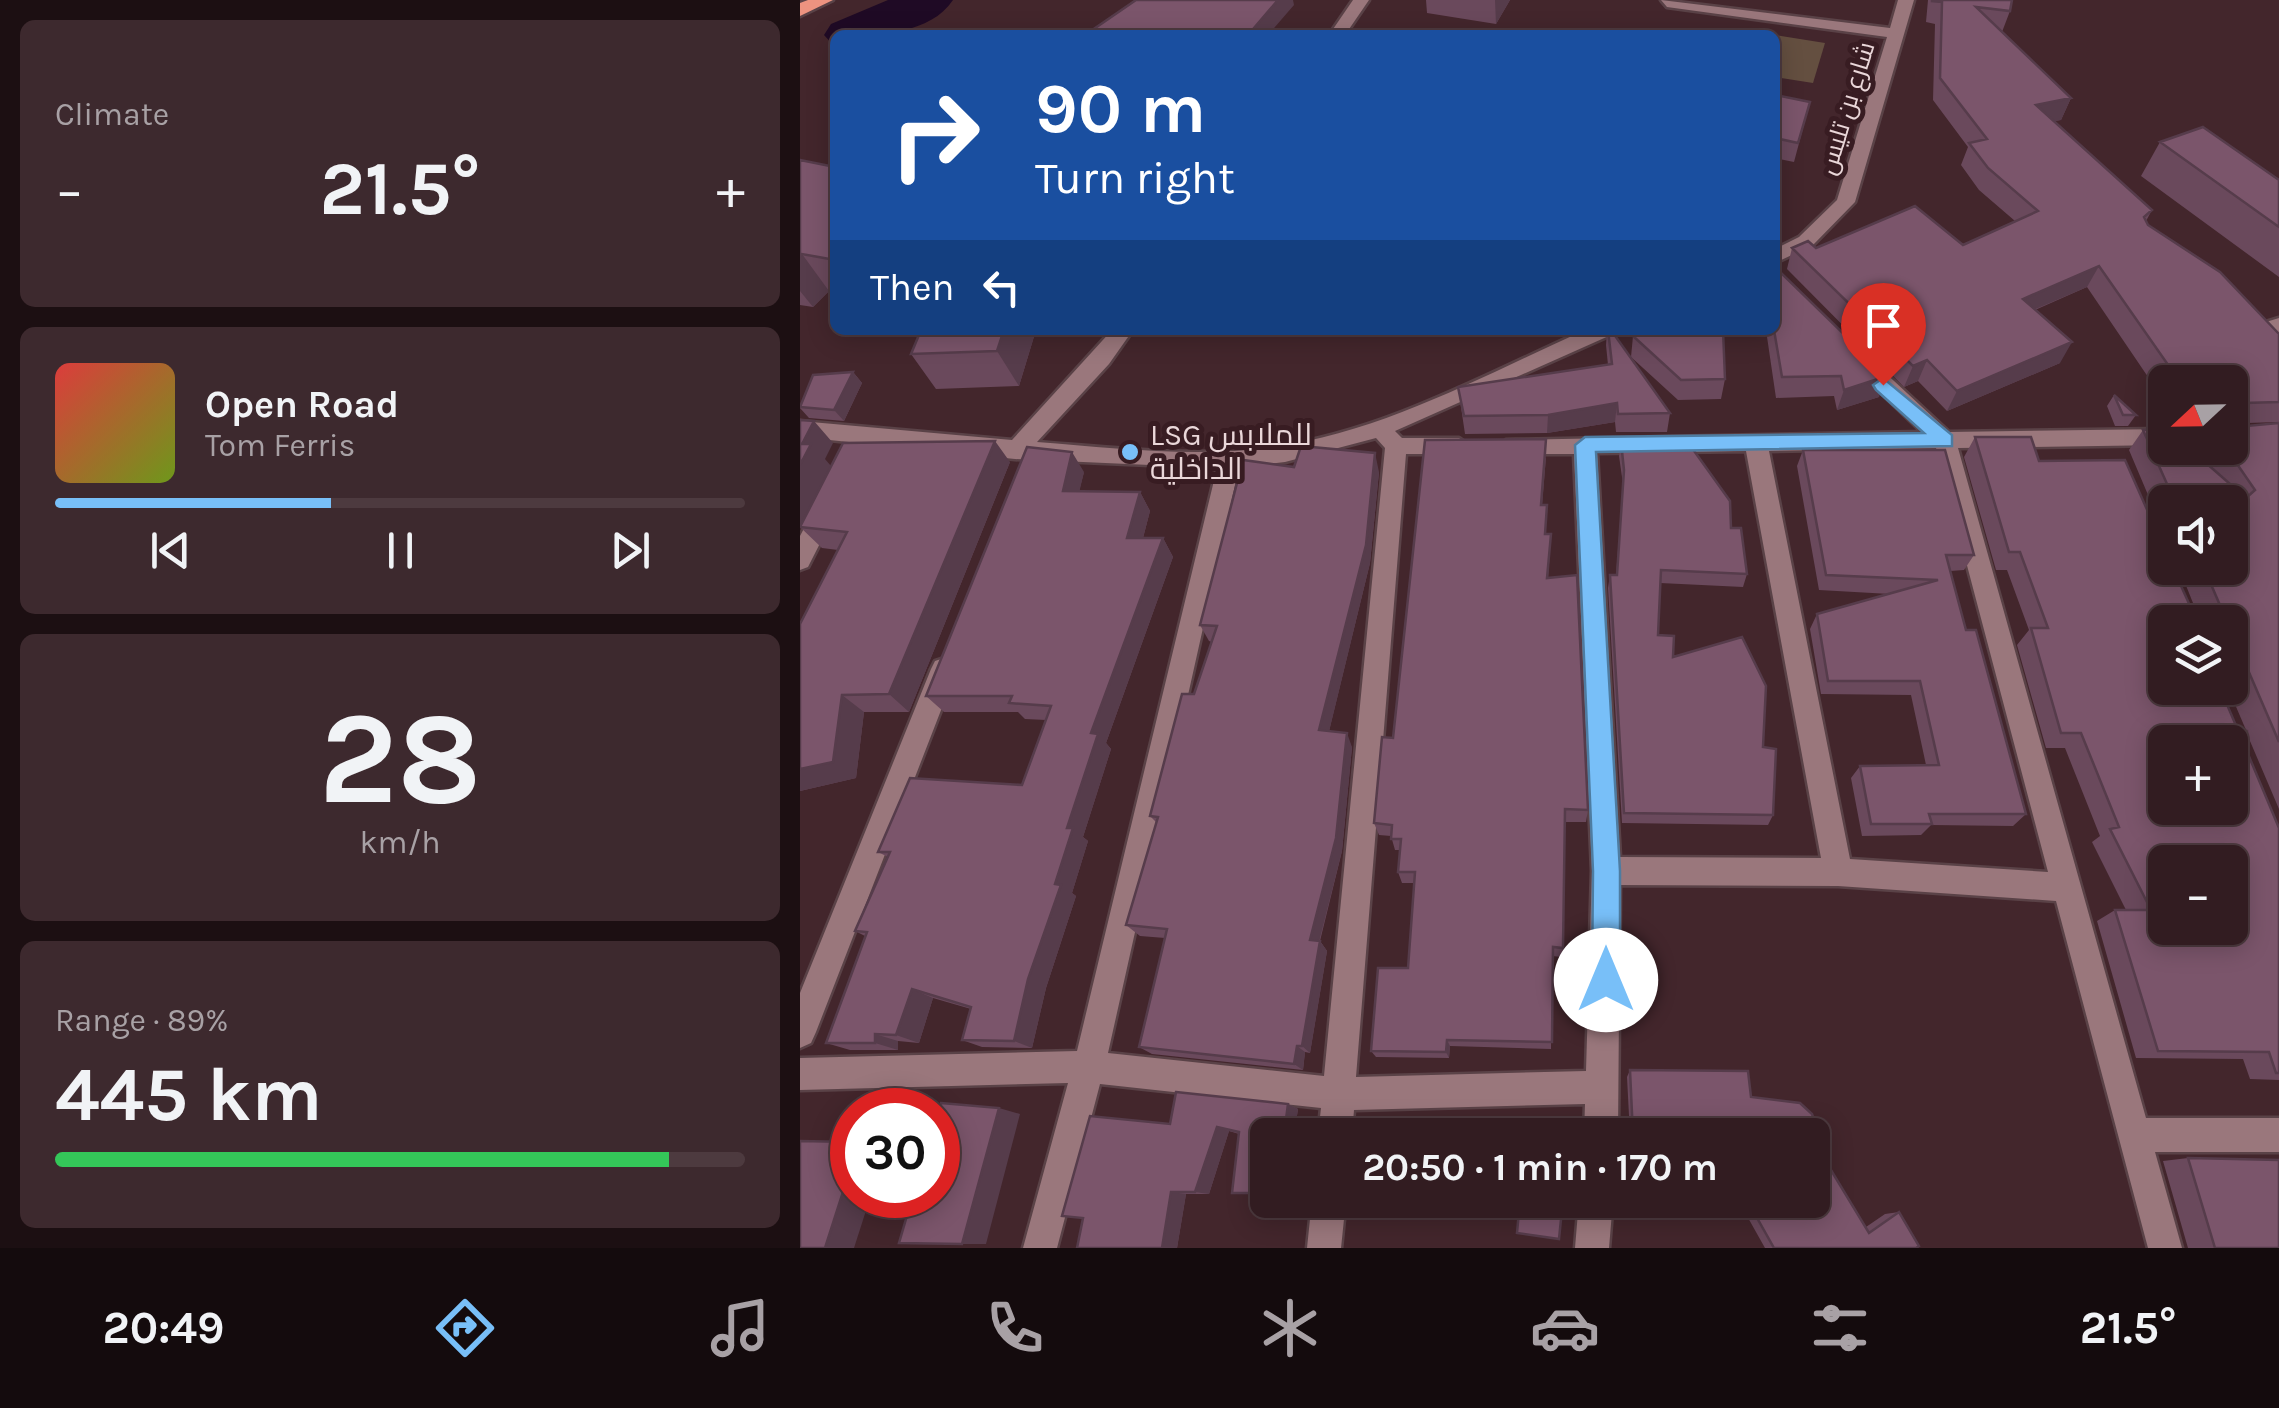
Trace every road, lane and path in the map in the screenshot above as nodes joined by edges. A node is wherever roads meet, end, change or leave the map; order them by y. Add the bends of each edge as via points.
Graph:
1 (824, 0) edge
2 (1361, 0) edge
3 (1906, 0) edge
4 (1667, 2) edge
5 (800, 10) edge
6 (1340, 30) edge
7 (1896, 34) junction
8 (1780, 254) edge
9 (1119, 335) edge
10 (1594, 335) edge
11 (1842, 344) edge
12 (800, 429) edge
13 (863, 432) junction
14 (1387, 436) junction
15 (1945, 440) junction
16 (2148, 440) edge
17 (1756, 443) junction
18 (1585, 445) junction
19 (1022, 458) junction
20 (1230, 459) junction
21 (800, 560) edge
22 (950, 652) edge
23 (1606, 871) junction
24 (1838, 872) junction
25 (2068, 888) junction
26 (800, 1032) edge
27 (1089, 1067) junction
28 (800, 1074) edge
29 (1605, 1088) junction
30 (1339, 1094) junction
31 (1337, 1118) edge
32 (1602, 1118) edge
33 (2136, 1135) junction
34 (2279, 1136) edge
35 (1327, 1218) edge
36 (1594, 1218) edge
37 (1040, 1248) edge
38 (1324, 1248) edge
39 (1592, 1248) edge
40 (2165, 1248) edge

1 - 5 highway
2 - 6 street
3 - 7 street, شارع بن تليس
4 - 7 street
7 - 8 street, شارع بن تليس via 1846,202 1806,241
9 - 19 street
10 - 14 street
11 - 15 street
12 - 13 street
13 - 19 street
13 - 21 street
14 - 18 street
14 - 20 street
14 - 30 street
15 - 16 street via 2113,448
15 - 17 street
15 - 25 street
17 - 18 street
17 - 24 street
18 - 23 street
19 - 20 street
20 - 27 street
22 - 26 street
23 - 24 street
23 - 29 street
24 - 25 street
25 - 33 street
27 - 28 street
27 - 30 street
27 - 37 street
29 - 30 street
29 - 32 street
30 - 31 street
33 - 34 street
33 - 40 street
35 - 38 street
36 - 39 street

